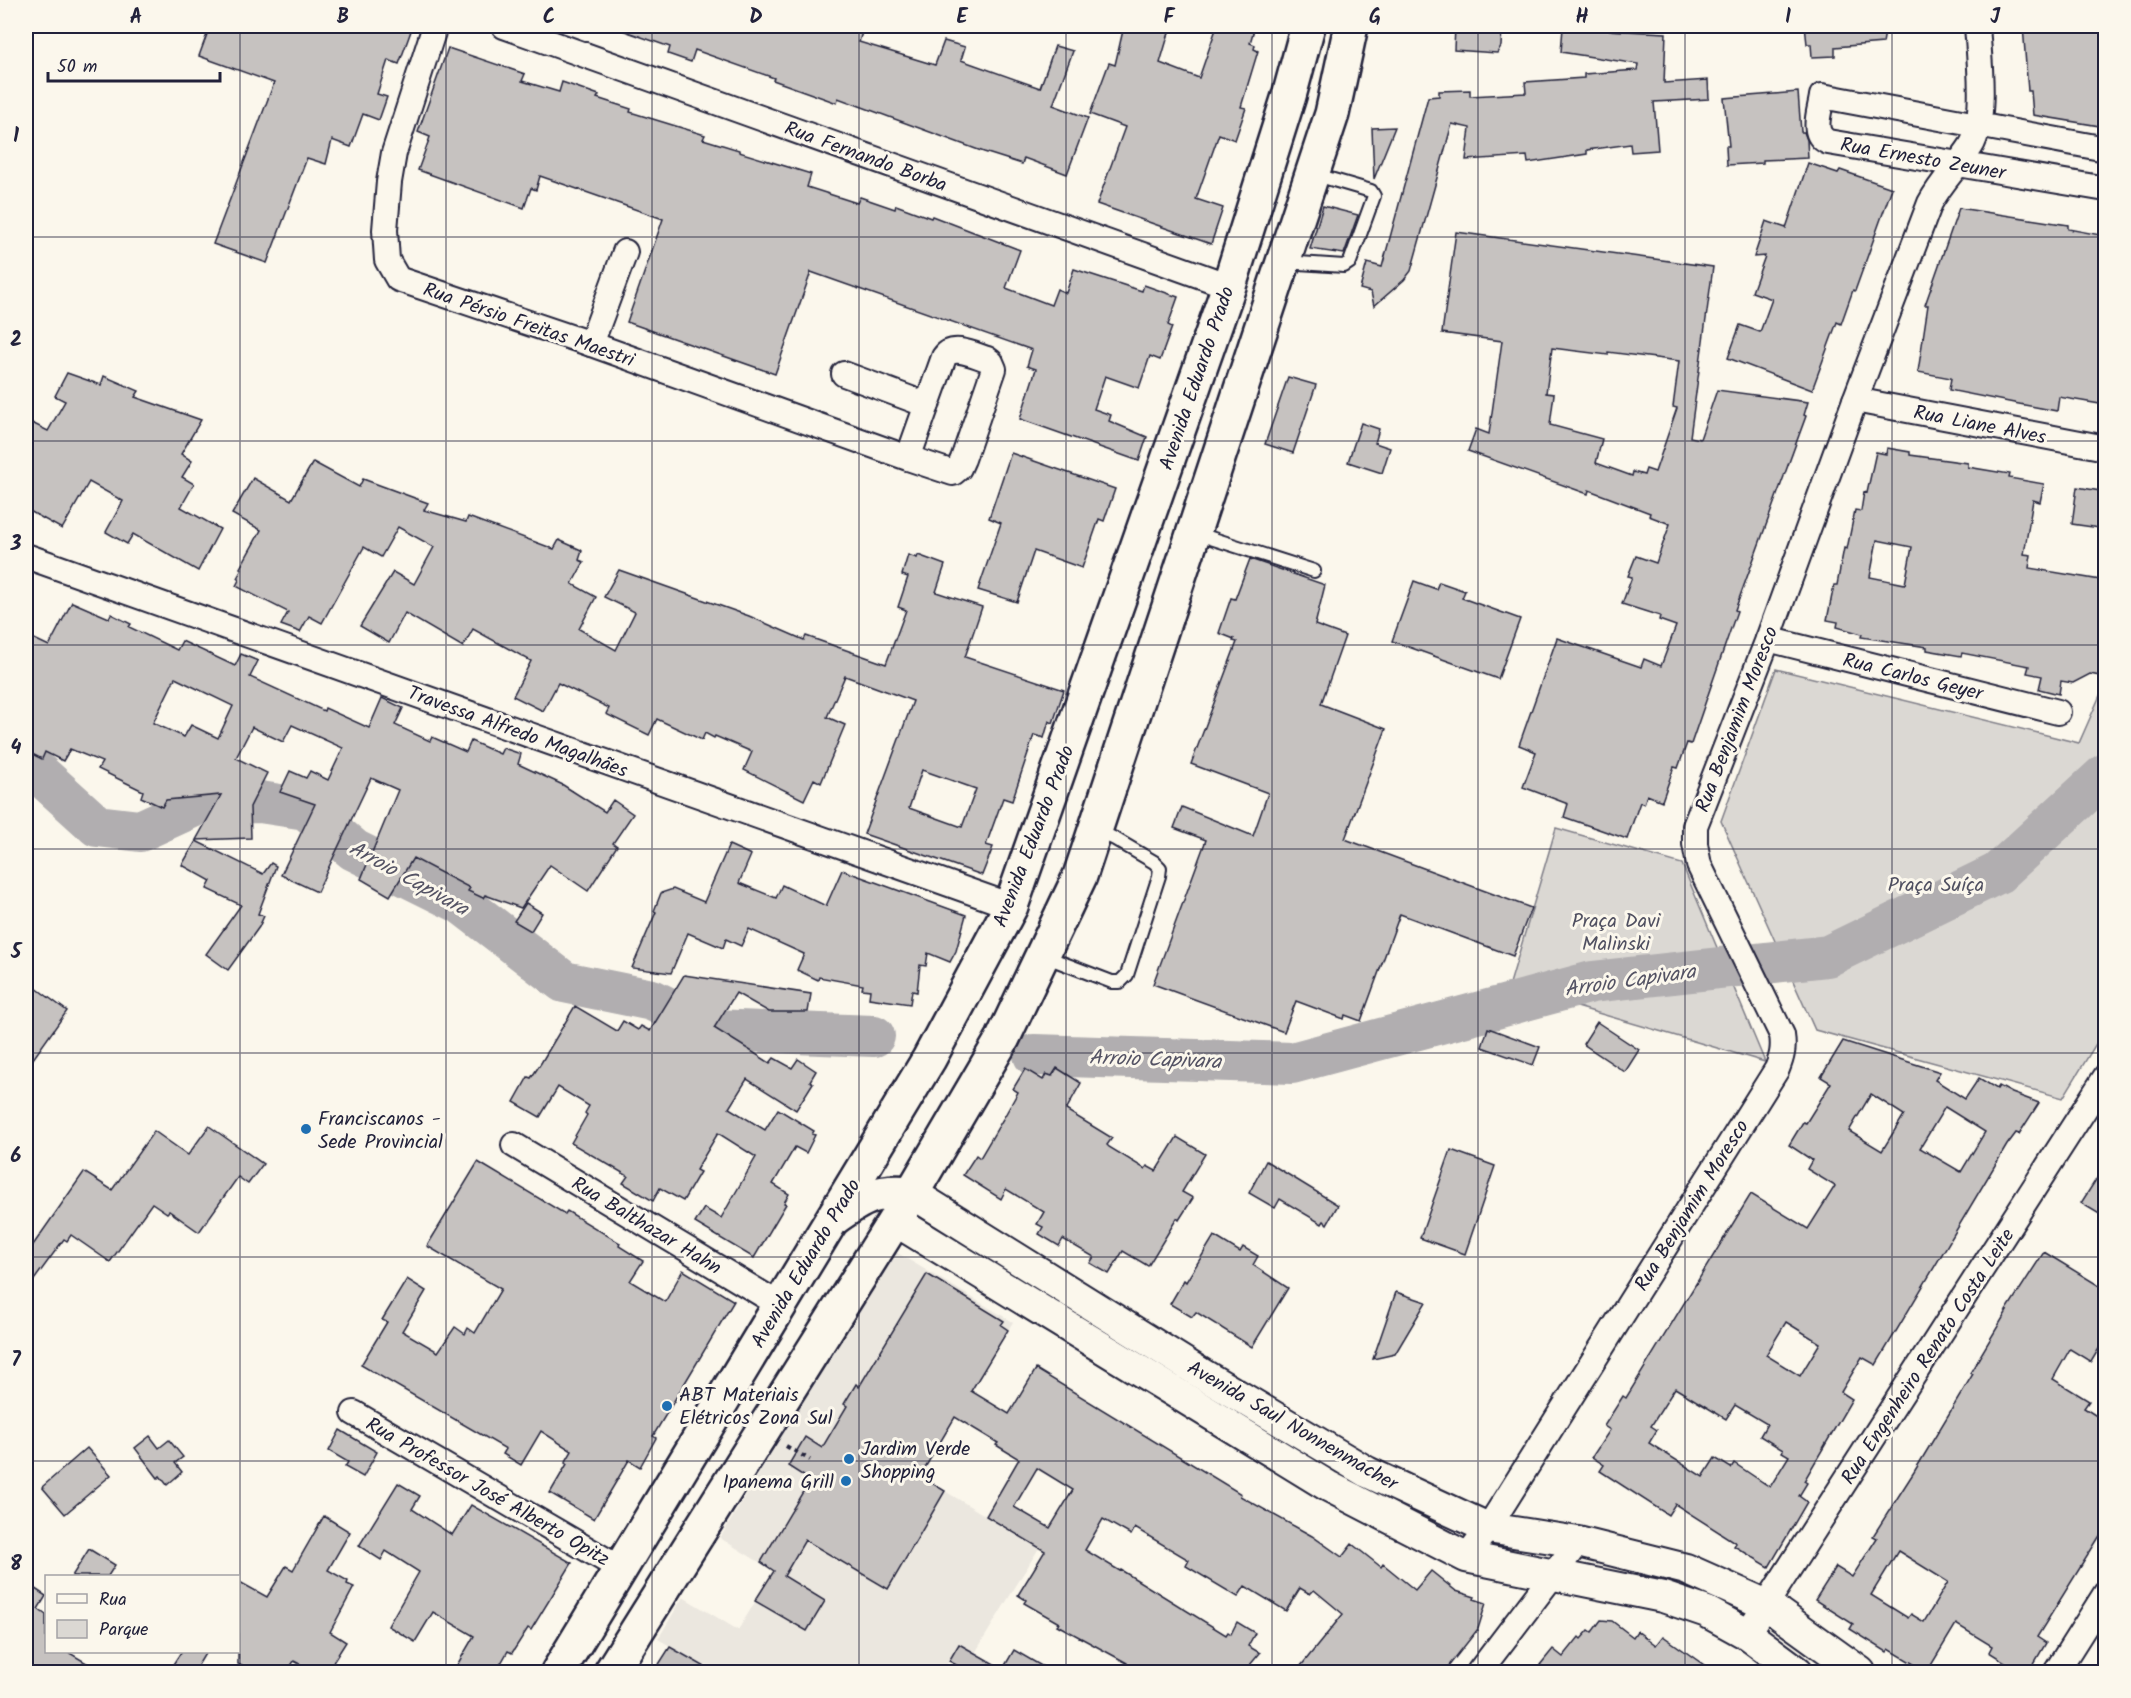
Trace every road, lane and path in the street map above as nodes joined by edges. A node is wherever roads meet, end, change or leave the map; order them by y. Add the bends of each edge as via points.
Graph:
1 (435, 26) edge
2 (504, 26) edge
3 (1308, 26) edge
4 (1351, 26) edge
5 (1977, 26) edge
6 (1978, 125) junction
7 (2106, 149) edge
8 (1956, 165) junction
9 (1312, 174) junction
10 (2106, 189) edge
11 (625, 252) dead end
12 (1283, 262) junction
13 (1229, 286) junction
14 (591, 344) junction
15 (844, 374) dead end
16 (1855, 400) junction
17 (927, 405) junction
18 (2106, 448) edge
19 (908, 458) junction
20 (1194, 533) junction
21 (26, 556) edge
22 (1314, 571) dead end
23 (1768, 639) junction
24 (2058, 712) dead end
25 (1095, 830) junction
26 (1011, 906) junction
27 (1042, 956) junction
28 (2106, 1077) edge
29 (514, 1146) dead end
30 (912, 1193) junction
31 (894, 1220) junction
32 (830, 1221) junction
33 (1075, 1295) junction
34 (780, 1305) junction
35 (1059, 1321) junction
36 (1125, 1326) junction
37 (1109, 1352) junction
38 (354, 1413) dead end
39 (1488, 1527) junction
40 (1578, 1542) junction
41 (1466, 1557) junction
42 (621, 1569) junction
43 (1555, 1575) junction
44 (2106, 1593) edge
45 (1767, 1605) junction
46 (586, 1628) junction
47 (1747, 1634) junction
48 (558, 1672) edge
49 (582, 1672) edge
50 (611, 1672) edge
51 (1479, 1672) edge
52 (1798, 1672) edge
53 (1860, 1672) edge
54 (2056, 1672) edge

1 - 14 street, Rua Pérsio Freitas Maestri via 394,153 385,230 387,260 398,279
2 - 13 street, Rua Fernando Borba
3 - 13 main road, Avenida Eduardo Prado
4 - 9 main road via 1332,114
5 - 6 street
6 - 7 street, Rua Ernesto Zeuner
6 - 8 street, Rua Benjamim Moresco via 1972,145
6 - 8 street, Rua Ernesto Zeuner via 1822,96 1817,126 1821,139
8 - 10 street, Rua Ernesto Zeuner
8 - 16 street, Rua Benjamim Moresco via 1930,203
9 - 12 main road
9 - 12 lane via 1371,191 1374,196 1348,265
11 - 14 street
12 - 20 main road
13 - 26 main road, Avenida Eduardo Prado
14 - 19 street, Rua Pérsio Freitas Maestri
15 - 17 street
16 - 18 street, Rua Liane Alves
16 - 23 street, Rua Benjamim Moresco
17 - 19 street, Rua Pérsio Freitas Maestri
17 - 19 street, Rua Pérsio Freitas Maestri via 947,352 954,350 991,363 994,369 959,468 953,473
20 - 22 lane
20 - 25 main road
21 - 26 street, Travessa Alfredo Magalhães
23 - 24 street, Rua Carlos Geyer
23 - 39 street, Rua Benjamim Moresco via 1701,807 1695,844 1699,865 1782,1035 1781,1057
25 - 27 main road via 1080,876
25 - 27 lane via 1160,868 1127,975 1120,982 1112,982
26 - 32 main road, Avenida Eduardo Prado via 929,1059
27 - 30 main road via 1004,1038
28 - 45 street, Rua Engenheiro Renato Costa Leite
29 - 34 street, Rua Balthazar Hahn
30 - 31 main road
30 - 32 main road via 890,1191 872,1196 855,1202
30 - 33 street, Avenida Saul Nonnenmacher
31 - 35 street, Avenida Saul Nonnenmacher
31 - 50 main road
32 - 34 main road, Avenida Eduardo Prado
33 - 35 street
33 - 36 street, Avenida Saul Nonnenmacher
34 - 42 main road, Avenida Eduardo Prado
35 - 37 street, Avenida Saul Nonnenmacher
36 - 37 street
36 - 39 street, Avenida Saul Nonnenmacher via 1367,1472
37 - 41 street, Avenida Saul Nonnenmacher via 1328,1486
38 - 42 street, Rua Professor José Alberto Opitz
39 - 40 street, Avenida Saul Nonnenmacher
39 - 41 street, Rua Benjamim Moresco
40 - 43 street
40 - 45 street, Avenida Saul Nonnenmacher via 1686,1569
41 - 43 street, Avenida Saul Nonnenmacher
42 - 46 main road, Avenida Eduardo Prado
43 - 47 street, Avenida Saul Nonnenmacher via 1663,1597 1707,1612
43 - 51 street
44 - 54 street
45 - 47 street, Rua Engenheiro Renato Costa Leite
45 - 53 street, Avenida Saul Nonnenmacher
46 - 48 main road, Avenida Eduardo Prado
46 - 49 main road via 577,1658
47 - 52 street, Avenida Saul Nonnenmacher

